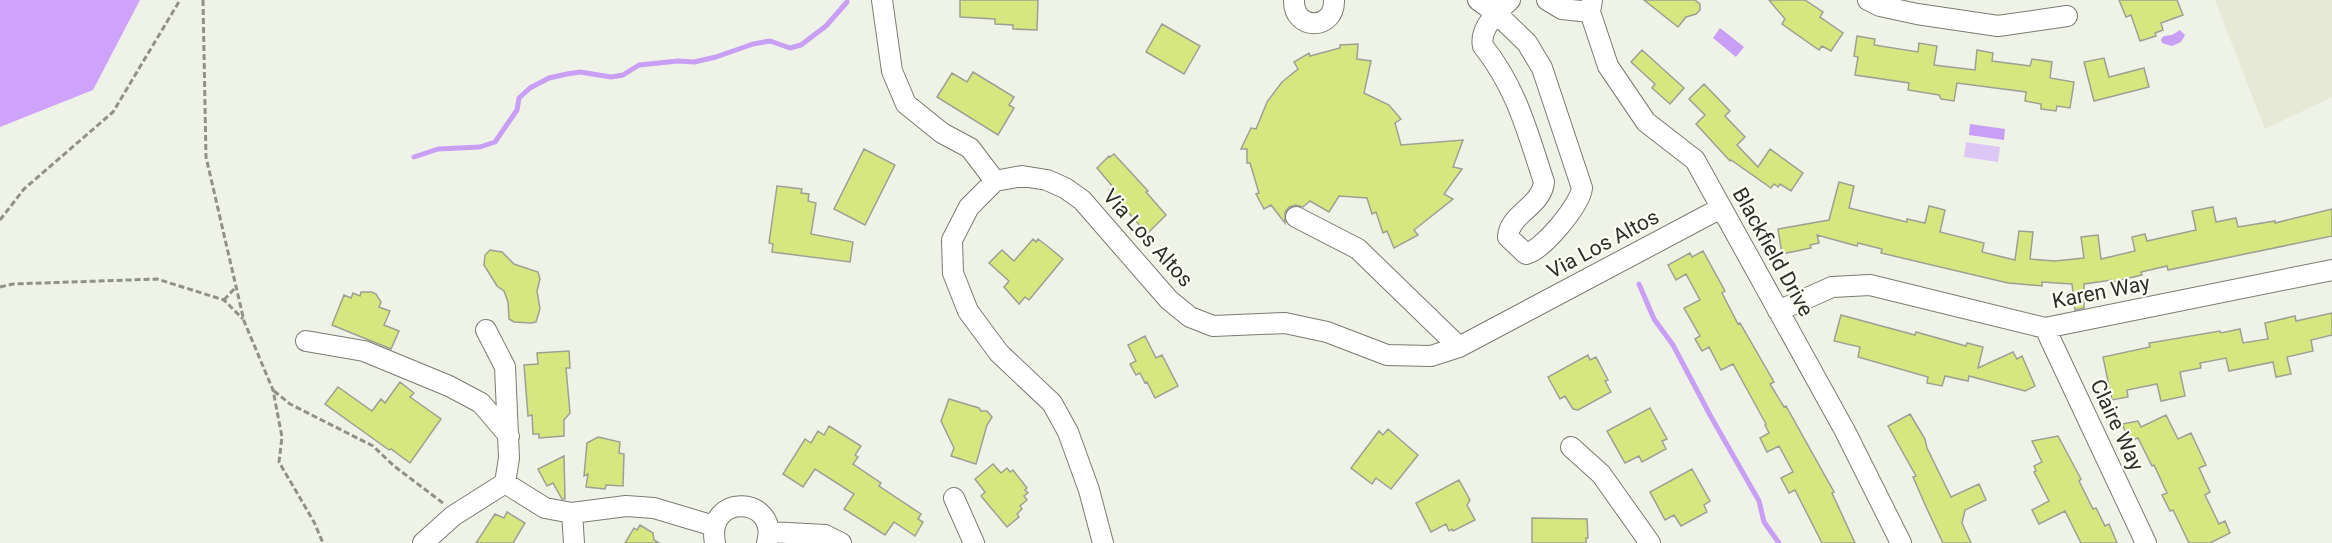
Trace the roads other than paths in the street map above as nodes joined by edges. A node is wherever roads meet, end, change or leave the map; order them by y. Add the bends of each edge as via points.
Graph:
1 (882, 0) edge
2 (1294, 0) edge
3 (1336, 0) edge
4 (1478, 0) edge
5 (1547, 0) edge
6 (1868, 0) edge
7 (1503, 6) edge
8 (1591, 6) edge
9 (2067, 16) dead end
10 (995, 181) junction
11 (1722, 208) junction
12 (1296, 217) dead end
13 (2332, 270) edge
14 (1778, 311) junction
15 (2045, 328) junction
16 (486, 330) dead end
17 (306, 341) dead end
18 (1459, 347) junction
19 (509, 436) junction
20 (1571, 447) dead end
21 (505, 483) junction
22 (954, 498) dead end
23 (572, 513) junction
24 (714, 534) edge
25 (769, 538) edge
26 (423, 543) edge
27 (574, 543) edge
28 (841, 543) edge
29 (974, 543) edge
30 (1103, 543) edge
31 (1650, 543) edge
32 (1901, 543) edge
33 (2146, 543) edge

1 - 10 street via 892,71 906,104 942,133 970,148
2 - 3 street via 1298,15 1315,24 1327,19
4 - 7 street
5 - 8 street via 1562,9
6 - 9 street via 1917,14 1998,26
7 - 7 street via 1483,35 1483,46 1514,94 1544,182 1541,193 1509,228 1508,237 1526,254 1536,251 1577,204 1582,188 1542,68
8 - 11 street, Blackfield Drive via 1608,66 1646,122 1695,160
10 - 18 street, Via Los Altos via 1022,176 1065,188 1082,200 1169,300 1190,317 1212,326 1285,323 1327,332 1387,355 1431,357
10 - 30 street via 969,207 952,240 953,273 968,311 999,353 1052,403 1068,432
11 - 14 street, Blackfield Drive
11 - 18 street, Via Los Altos
12 - 18 street via 1358,249
13 - 15 street, Karen Way
14 - 15 street, Karen Way via 1832,287 1870,285
14 - 32 street, Blackfield Drive
15 - 33 street, Claire Way
16 - 19 street via 505,367
17 - 19 street via 364,351 449,386 481,403
19 - 21 street
20 - 31 street via 1601,474
21 - 23 street via 545,508
21 - 26 street via 453,516
22 - 29 street
23 - 24 street via 626,506 654,508
23 - 27 street
24 - 25 street via 724,511 745,506 764,516
25 - 28 street via 825,536

